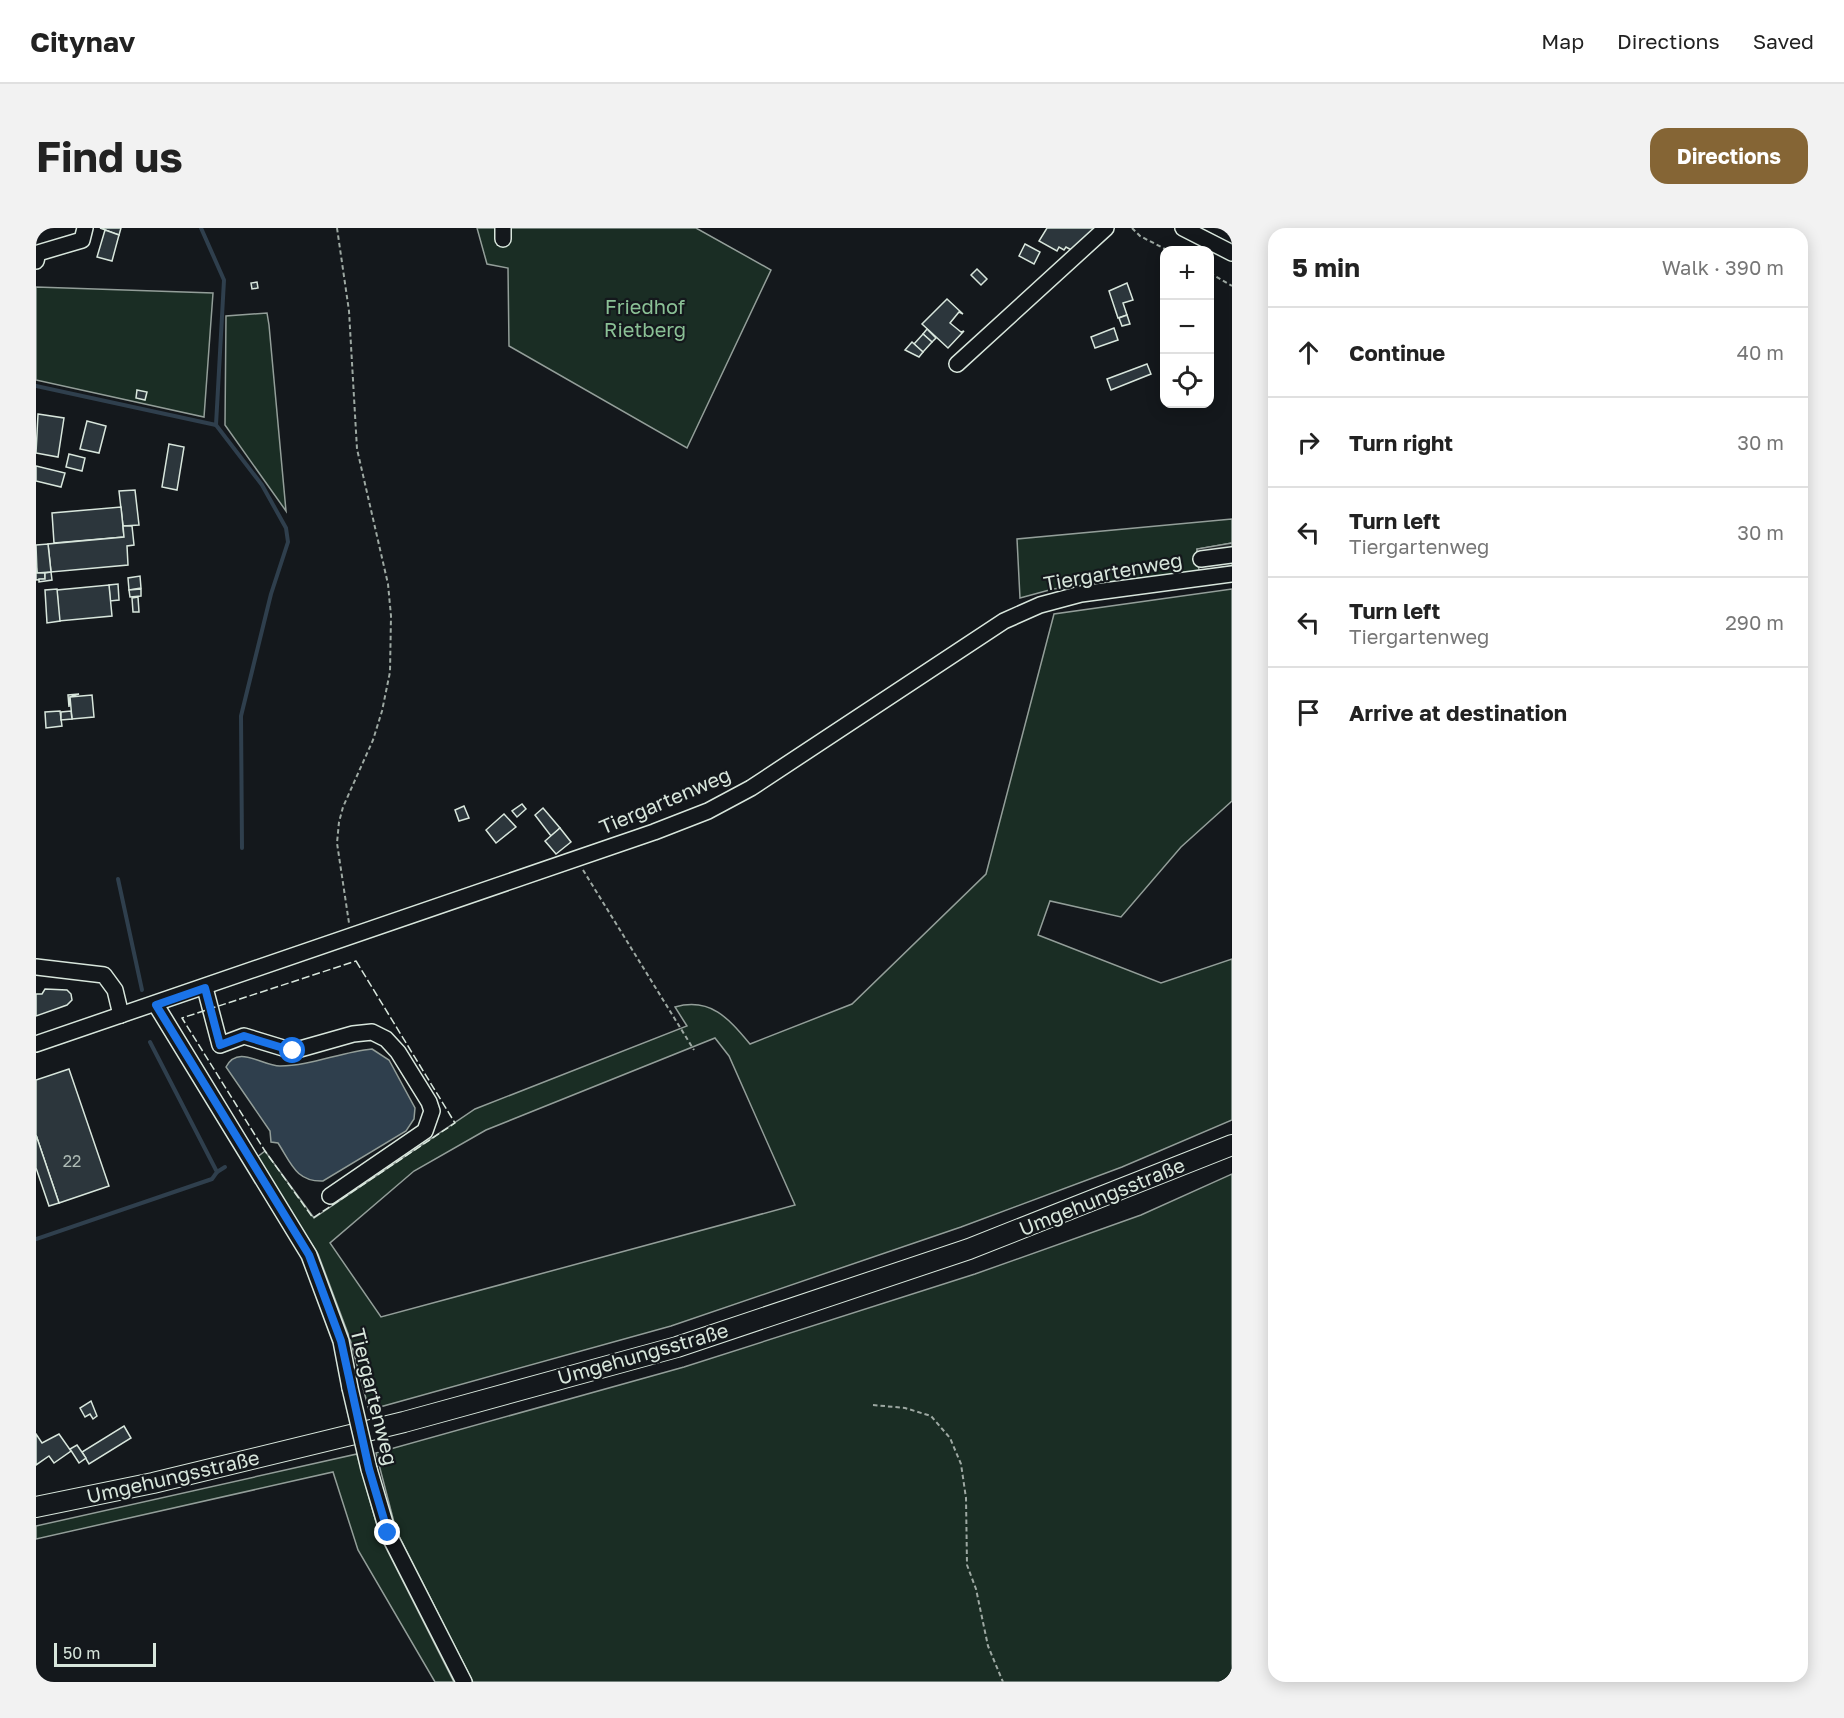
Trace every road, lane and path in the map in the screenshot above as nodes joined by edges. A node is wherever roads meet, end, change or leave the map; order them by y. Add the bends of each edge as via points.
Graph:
1 (85, 228) edge
2 (337, 228) edge
3 (1106, 228) edge
4 (1132, 228) edge
5 (1183, 228) edge
6 (1160, 246) edge
7 (1232, 253) edge
8 (36, 261) edge
9 (1214, 276) edge
10 (1232, 286) edge
11 (957, 364) dead end
12 (1232, 555) edge
13 (1201, 559) dead end
14 (1232, 574) edge
15 (576, 860) junction
16 (351, 937) junction
17 (36, 967) edge
18 (205, 988) junction
19 (156, 1005) junction
20 (121, 1015) junction
21 (36, 1044) edge
22 (694, 1050) dead end
23 (1232, 1145) edge
24 (330, 1196) dead end
25 (873, 1406) dead end
26 (36, 1507) edge
27 (464, 1682) edge
28 (1003, 1682) edge

1 - 8 street via 82,240 38,253
2 - 16 path via 349,311 357,448 388,584 391,616 390,672 382,711 339,822 338,843
3 - 11 street
4 - 6 path
5 - 7 street
9 - 10 path
12 - 13 street
14 - 15 street, Tiergartenweg via 1081,594 1040,604 1004,621 751,788 708,811
15 - 16 street, Tiergartenweg
15 - 22 path
16 - 18 street, Tiergartenweg
17 - 20 street via 104,975 115,990
18 - 19 street, Tiergartenweg
18 - 24 street via 220,1045 244,1036 293,1051 372,1032 398,1052 429,1102 432,1111 425,1131
19 - 20 street, Tiergartenweg
19 - 27 street, Tiergartenweg, bridge via 309,1255 341,1341 369,1469 388,1533
20 - 21 street, Tiergartenweg
23 - 26 main road, Umgehungsstraße via 969,1249 677,1347 393,1424 153,1483
25 - 28 path via 905,1408 931,1416 950,1438 961,1464 966,1498 967,1565 988,1646

